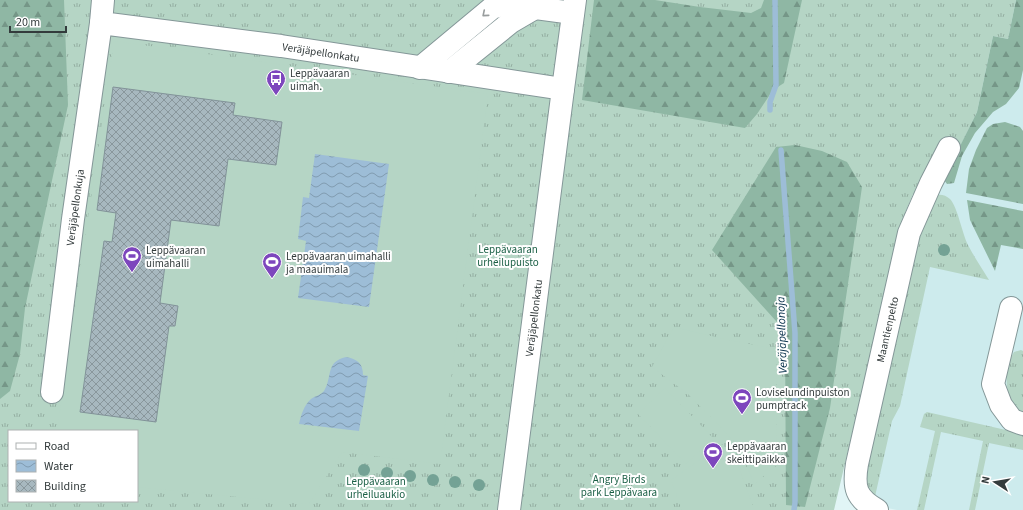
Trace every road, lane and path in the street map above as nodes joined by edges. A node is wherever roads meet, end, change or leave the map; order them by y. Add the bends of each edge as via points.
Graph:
1 (104, 0) edge
2 (574, 7) edge
3 (535, 8) junction
4 (101, 23) junction
5 (420, 68) junction
6 (449, 72) junction
7 (563, 89) junction
8 (949, 148) dead end
9 (1011, 308) dead end
10 (52, 392) dead end
11 (1023, 424) edge
12 (855, 503) edge
13 (509, 510) edge
14 (877, 510) edge

1 - 4 street
2 - 3 street
2 - 7 street, Veräjäpellonkatu
3 -> 5 street via 505,4 492,8
3 - 6 street via 512,22
4 - 5 street, Veräjäpellonkatu via 281,46
4 - 10 street, Veräjäpellonkuja
5 - 6 street, Veräjäpellonkatu
6 - 7 street, Veräjäpellonkatu
7 - 13 street, Veräjäpellonkatu
8 - 12 street, Maantienpelto via 909,233 857,464
9 - 11 street via 993,384 1001,405 1012,420
12 - 14 street, Maantienpelto via 863,501

